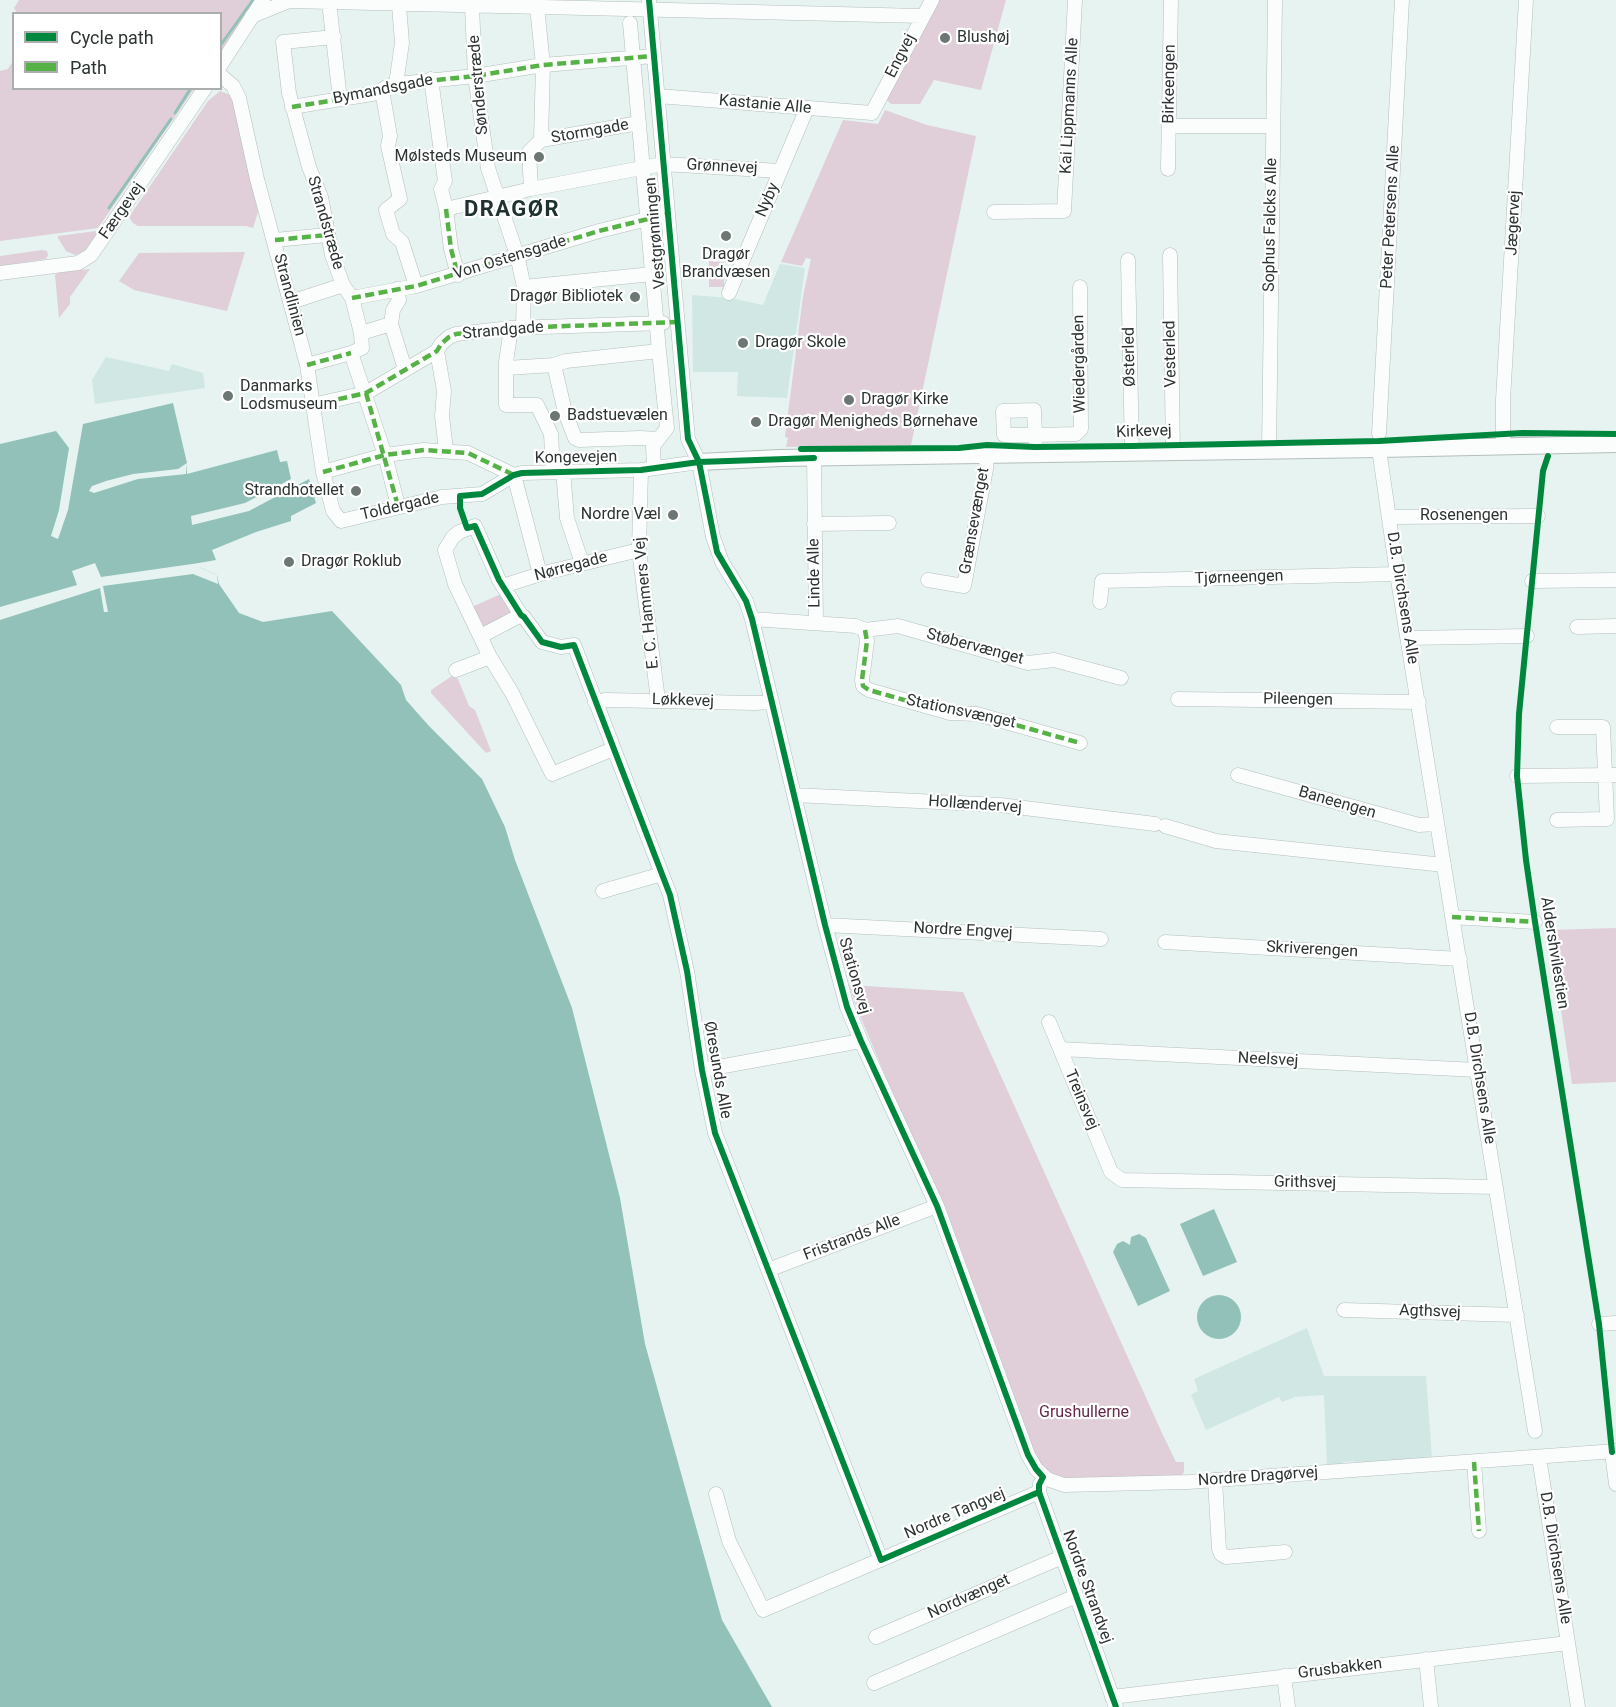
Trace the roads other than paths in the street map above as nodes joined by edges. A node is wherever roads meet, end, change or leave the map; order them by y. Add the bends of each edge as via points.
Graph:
1 (263, 0) edge
2 (932, 0) edge
3 (1075, 0) edge
4 (1171, 0) edge
5 (1275, 0) edge
6 (1402, 0) edge
7 (1526, 0) edge
8 (289, 1) edge
9 (329, 2) junction
10 (508, 3) edge
11 (399, 5) junction
12 (650, 5) edge
13 (472, 6) junction
14 (537, 7) junction
15 (252, 16) junction
16 (922, 16) junction
17 (630, 23) dead end
18 (334, 37) junction
19 (654, 56) junction
20 (633, 58) junction
21 (222, 63) edge
22 (543, 65) junction
23 (475, 76) junction
24 (222, 77) edge
25 (432, 79) junction
26 (396, 84) junction
27 (204, 90) edge
28 (382, 90) junction
29 (658, 96) junction
30 (340, 99) junction
31 (292, 108) junction
32 (807, 108) junction
33 (872, 113) joint
34 (639, 123) junction
35 (1169, 126) junction
36 (1273, 126) junction
37 (541, 140) junction
38 (663, 164) junction
39 (644, 167) junction
40 (1168, 169) dead end
41 (780, 171) junction
42 (531, 189) junction
43 (498, 197) junction
44 (446, 209) junction
45 (993, 212) dead end
46 (668, 214) junction
47 (647, 218) junction
48 (327, 235) junction
49 (275, 240) junction
50 (517, 255) junction
51 (1170, 255) dead end
52 (1128, 260) dead end
53 (0, 273) edge
54 (652, 274) junction
55 (458, 275) junction
56 (343, 285) junction
57 (416, 286) junction
58 (524, 287) junction
59 (1080, 287) dead end
60 (397, 289) junction
61 (729, 293) dead end
62 (352, 298) junction
63 (291, 302) junction
64 (678, 322) junction
65 (657, 323) junction
66 (391, 324) junction
67 (517, 328) junction
68 (361, 333) junction
69 (437, 351) junction
70 (659, 351) junction
71 (351, 352) junction
72 (554, 364) junction
73 (307, 365) junction
74 (507, 368) junction
75 (405, 369) junction
76 (366, 393) junction
77 (312, 405) junction
78 (658, 439) junction
79 (1379, 442) junction
80 (1616, 444) edge
81 (1503, 445) junction
82 (446, 450) junction
83 (1269, 451) junction
84 (1132, 453) junction
85 (1173, 453) junction
86 (1035, 454) junction
87 (386, 455) junction
88 (987, 456) junction
89 (814, 458) junction
90 (699, 462) junction
91 (648, 469) junction
92 (558, 471) junction
93 (323, 472) junction
94 (514, 475) junction
95 (460, 496) joint
96 (398, 506) junction
97 (1538, 516) dead end
98 (1389, 517) junction
99 (341, 522) joint
100 (889, 523) dead end
101 (814, 524) junction
102 (639, 550) junction
103 (582, 563) junction
104 (540, 574) junction
105 (1397, 574) junction
106 (928, 580) dead end
107 (1616, 580) edge
108 (1532, 581) dead end
109 (503, 586) junction
110 (1100, 602) dead end
111 (521, 615) junction
112 (752, 619) junction
113 (816, 623) junction
114 (1616, 626) edge
115 (1577, 627) dead end
116 (865, 630) junction
117 (480, 636) junction
118 (1527, 636) dead end
119 (1408, 638) junction
120 (489, 657) junction
121 (456, 670) dead end
122 (1121, 678) dead end
123 (1178, 699) dead end
124 (658, 700) junction
125 (595, 702) junction
126 (772, 702) junction
127 (1419, 702) junction
128 (1557, 727) dead end
129 (1080, 742) dead end
130 (613, 749) junction
131 (1238, 775) dead end
132 (1610, 775) edge
133 (1517, 776) dead end
134 (794, 795) junction
135 (1557, 820) dead end
136 (1437, 824) junction
137 (1444, 865) junction
138 (662, 874) junction
139 (603, 891) dead end
140 (1452, 917) junction
141 (1535, 922) dead end
142 (825, 925) junction
143 (1101, 939) dead end
144 (1165, 942) dead end
145 (1460, 958) junction
146 (1049, 1022) dead end
147 (861, 1041) junction
148 (1060, 1050) junction
149 (702, 1070) junction
150 (1477, 1070) junction
151 (1116, 1177) joint
152 (1496, 1187) junction
153 (937, 1206) junction
154 (768, 1270) junction
155 (1344, 1310) dead end
156 (1517, 1314) junction
157 (1616, 1323) edge
158 (1599, 1324) dead end
159 (1535, 1431) dead end
160 (1614, 1452) edge
161 (1539, 1457) junction
162 (1474, 1462) junction
163 (1043, 1477) junction
164 (1215, 1480) junction
165 (1616, 1484) edge
166 (1039, 1492) junction
167 (716, 1494) dead end
168 (1479, 1532) dead end
169 (1285, 1552) dead end
170 (1062, 1557) junction
171 (881, 1560) junction
172 (1076, 1596) junction
173 (876, 1637) dead end
174 (1568, 1643) junction
175 (1426, 1659) junction
176 (1284, 1676) junction
177 (874, 1683) dead end
178 (1114, 1702) edge
179 (1288, 1707) edge
180 (1431, 1707) edge
181 (1578, 1707) edge

1 - 15 street
2 - 16 street, Engvej
3 - 45 street, Kai Lippmanns Alle via 1064,211
4 - 35 street, Birkeengen
5 - 36 street, Sophus Falcks Alle
6 - 79 street, Peter Petersens Alle
7 - 81 street, Jægervej
8 - 9 street
8 - 15 street
9 - 11 street
9 - 18 street
10 - 13 street
10 - 14 street
11 - 13 street
11 - 26 street via 402,43
12 - 14 street
12 - 16 street
12 - 19 street, Vestgrønningen
13 - 23 street, Sønderstræde
14 - 22 street
15 - 21 street
16 - 33 street, Engvej
17 - 20 street, Vestgrønningen
18 - 30 street
18 - 31 street, Strandstræde via 283,42
19 - 20 street, Bymandsgade
19 - 29 street, Vestgrønningen
20 - 22 street, Bymandsgade
20 - 34 street, Vestgrønningen
22 - 23 street, Bymandsgade
22 - 37 street
23 - 25 street, Bymandsgade
23 - 43 street, Sønderstræde via 488,168
24 - 49 street, Strandlinien via 239,98
25 - 26 street, Bymandsgade
25 - 44 street
26 - 28 street, Bymandsgade
27 - 53 street, Færgevej via 89,257 78,263
28 - 30 street, Bymandsgade
28 - 57 street via 390,136 388,146 400,199 386,210 393,234 402,242
29 - 32 street, Kastanie Alle
29 - 38 street, Vestgrønningen
30 - 31 street, Bymandsgade
31 - 48 street, Strandstræde via 321,197
32 - 33 street, Kastanie Alle
32 - 41 street, Nyby
34 - 37 street, Stormgade
34 - 39 street, Vestgrønningen
35 - 36 street
35 - 40 street, Birkeengen
36 - 83 street, Sophus Falcks Alle
37 - 42 street via 529,152
38 - 39 street, Grønnevej
38 - 41 street, Grønnevej
38 - 46 street, Vestgrønningen
39 - 42 street, Grønnevej
39 - 47 street, Vestgrønningen
41 - 61 street, Nyby
42 - 43 street, Grønnevej
43 - 44 street, Grønnevej
43 - 50 street, Sønderstræde
44 - 55 street
46 - 47 street, Von Ostensgade
46 - 64 street, Vestgrønningen
47 - 50 street, Von Ostensgade
47 - 54 street, Vestgrønningen
48 - 49 street
48 - 56 street, Strandstræde
49 - 63 street, Strandlinien
50 - 55 street, Von Ostensgade
50 - 58 street, Sønderstræde
51 - 85 street, Vesterled
52 - 84 street, Østerled
54 - 58 street
54 - 65 street, Vestgrønningen
55 - 57 street, Von Ostensgade
56 - 62 street, Strandstræde
56 - 63 street
57 - 60 street, Von Ostensgade
58 - 67 street, Sønderstræde
59 - 86 street, Wiedergården via 1081,429 1076,434 1035,435
60 - 62 street, Von Ostensgade
60 - 66 street via 399,300
62 - 68 street, Strandstræde
63 - 73 street, Strandlinien
64 - 65 street, Strandgade
64 - 90 street, Vestgrønningen via 688,439
65 - 67 street, Strandgade
65 - 70 street, Vestgrønningen
66 - 68 street
66 - 75 street
67 - 69 street, Strandgade via 456,334
67 - 74 street
68 - 71 street via 362,348
69 - 75 street, Strandgade
69 - 82 street via 444,391
70 - 72 street
70 - 78 street, Vestgrønningen via 667,428
71 - 73 street
71 - 76 street
72 - 74 street
72 - 78 street via 575,438
73 - 77 street, Strandlinien
74 - 92 street via 506,405 537,405 551,434
75 - 76 street, Strandgade
76 - 77 street, Strandgade
76 - 87 street
77 - 93 street, Strandlinien
78 - 91 street, Vestgrønningen
79 - 81 main road, Kirkevej
79 - 83 main road, Kirkevej
79 - 98 street, D.B. Dirchsens Alle
80 - 81 main road, Kirkevej
82 - 87 street, Kongevejen
82 - 94 street, Kongevejen via 468,453
83 - 85 main road, Kirkevej
84 - 85 main road, Kirkevej
84 - 86 main road, Kirkevej
86 - 88 main road, Kirkevej
87 - 93 street, Kongevejen
87 - 96 street
88 - 89 main road, Kirkevej
88 - 106 street, Grænsevænget via 964,586
89 - 90 main road, Kirkevej
89 - 101 street, Linde Alle
90 - 91 street, Kongevejen
90 - 112 street, Stationsvej via 717,552 746,601
91 - 92 street, Kongevejen
91 - 102 street, E. C. Hammers Vej
92 - 94 street, Kongevejen
92 - 103 street via 567,518
93 - 99 street, Strandlinien via 333,511
94 - 95 street, Kongevejen via 482,494
94 - 104 street
95 - 96 street, Toldergade
96 - 99 street, Toldergade
97 - 98 street, Rosenengen
98 - 105 street, D.B. Dirchsens Alle
100 - 101 street, Linde Alle
101 - 113 street, Linde Alle
102 - 103 street, Nørregade
102 - 124 street, E. C. Hammers Vej
103 - 104 street, Nørregade
104 - 109 street, Nørregade
105 - 110 street, Tjørneengen via 1102,581
105 - 119 street, D.B. Dirchsens Alle
107 - 108 street
109 - 111 street
109 - 117 street via 475,526 453,537 445,550 455,584
111 - 117 street
111 - 125 street, Øresunds Alle via 542,642 574,645
112 - 113 street, Støbervænget
112 - 126 street, Stationsvej
113 - 116 street, Støbervænget
114 - 115 street
116 - 122 street, Støbervænget via 898,626 1028,663 1054,660
116 - 129 street, Stationsvænget via 862,680 870,690 950,713 977,714
117 - 120 street
118 - 119 street
119 - 127 street, D.B. Dirchsens Alle
120 - 121 street
120 - 130 street via 512,693 552,774
123 - 127 street, Pileengen
124 - 125 street, Løkkevej
124 - 126 street, Løkkevej
125 - 130 street, Øresunds Alle
126 - 134 street, Stationsvej
127 - 136 street, D.B. Dirchsens Alle
128 - 132 street via 1603,727
130 - 138 street, Øresunds Alle
131 - 136 street, Baneengen via 1419,825
132 - 133 street
132 - 135 street via 1607,819
134 - 137 street, Hollændervej via 1000,805 1160,825 1216,841
134 - 142 street, Stationsvej
136 - 137 street, D.B. Dirchsens Alle
137 - 140 street, D.B. Dirchsens Alle
138 - 139 street
138 - 149 street, Øresunds Alle via 687,971
140 - 141 street
140 - 145 street, D.B. Dirchsens Alle
142 - 143 street, Nordre Engvej
142 - 147 street, Stationsvej via 847,1007
144 - 145 street, Skriverengen
145 - 150 street, D.B. Dirchsens Alle
146 - 148 street, Treinsvej
147 - 149 street
147 - 153 street, Stationsvej
148 - 150 street, Neelsvej
148 - 151 street, Treinsvej
149 - 154 street, Øresunds Alle via 715,1132
150 - 152 street, D.B. Dirchsens Alle
151 - 152 street, Grithsvej
152 - 156 street, D.B. Dirchsens Alle
153 - 154 street, Fristrands Alle
153 - 163 street, Stationsvej via 1028,1455
154 - 171 street, Øresunds Alle
155 - 156 street, Agthsvej
156 - 159 street, D.B. Dirchsens Alle
157 - 158 street
160 - 161 street, Nordre Dragørvej
160 - 165 street
161 - 162 street, Nordre Dragørvej
161 - 174 street, D.B. Dirchsens Alle
162 - 164 street, Nordre Dragørvej
162 - 168 street
163 - 164 street, Nordre Dragørvej via 1071,1485
163 - 166 street
164 - 169 street via 1221,1554 1226,1557
166 - 170 street, Nordre Strandvej
166 - 171 street, Nordre Tangvej
167 - 171 street, Nordre Tangvej via 729,1541 763,1610
170 - 172 street, Nordre Strandvej
170 - 173 street, Nordvænget
172 - 177 street, Nordre Strandvej
172 - 178 street, Nordre Strandvej
174 - 175 street, Grusbakken
174 - 181 street, D.B. Dirchsens Alle
175 - 176 street, Grusbakken
175 - 180 street
176 - 178 street, Grusbakken
176 - 179 street

